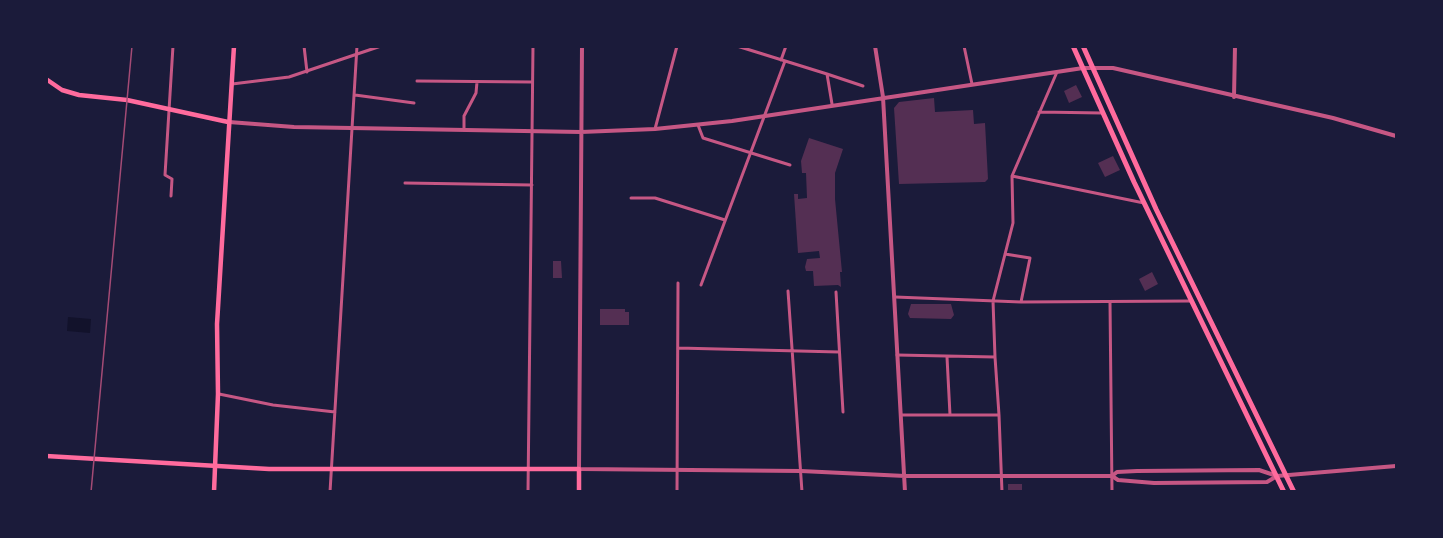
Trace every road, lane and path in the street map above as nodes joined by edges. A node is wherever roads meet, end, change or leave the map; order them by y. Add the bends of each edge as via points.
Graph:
1 (173, 46) edge
2 (234, 46) edge
3 (304, 46) edge
4 (357, 46) edge
5 (381, 46) edge
6 (532, 46) edge
7 (582, 46) edge
8 (677, 46) edge
9 (737, 46) edge
10 (786, 46) edge
11 (875, 46) edge
12 (964, 46) edge
13 (1073, 46) edge
14 (1083, 46) edge
15 (1235, 46) edge
16 (357, 55) junction
17 (783, 61) junction
18 (1083, 68) junction
19 (1092, 68) junction
20 (307, 72) junction
21 (1057, 72) junction
22 (827, 74) junction
23 (46, 79) edge
24 (417, 81) dead end
25 (477, 82) junction
26 (532, 82) junction
27 (231, 84) junction
28 (972, 84) junction
29 (863, 86) dead end
30 (356, 95) junction
31 (883, 97) junction
32 (1234, 97) junction
33 (414, 103) dead end
34 (832, 105) junction
35 (170, 111) junction
36 (1039, 112) junction
37 (1102, 113) junction
38 (764, 116) junction
39 (228, 122) junction
40 (698, 125) junction
41 (354, 128) junction
42 (655, 129) junction
43 (464, 130) junction
44 (531, 130) junction
45 (581, 132) junction
46 (1396, 136) edge
47 (749, 152) junction
48 (790, 165) dead end
49 (1012, 176) junction
50 (405, 183) dead end
51 (532, 185) junction
52 (171, 196) dead end
53 (631, 198) dead end
54 (1144, 203) junction
55 (725, 220) junction
56 (1005, 254) junction
57 (678, 282) dead end
58 (701, 285) dead end
59 (788, 291) dead end
60 (836, 292) dead end
61 (895, 297) junction
62 (993, 301) junction
63 (1192, 301) junction
64 (1021, 302) junction
65 (1110, 302) junction
66 (678, 348) junction
67 (792, 350) junction
68 (840, 352) junction
69 (897, 356) junction
70 (947, 356) junction
71 (995, 357) junction
72 (218, 394) junction
73 (335, 412) junction
74 (843, 412) dead end
75 (901, 415) junction
76 (950, 415) junction
77 (999, 415) junction
78 (46, 456) edge
79 (1396, 466) edge
80 (215, 467) junction
81 (332, 469) junction
82 (579, 469) junction
83 (529, 470) junction
84 (677, 471) junction
85 (801, 471) junction
86 (1001, 475) junction
87 (1287, 475) junction
88 (905, 476) junction
89 (1112, 476) junction
90 (1277, 476) junction
91 (214, 492) edge
92 (330, 492) edge
93 (528, 492) edge
94 (579, 492) edge
95 (677, 492) edge
96 (802, 492) edge
97 (905, 492) edge
98 (1002, 492) edge
99 (1112, 492) edge
100 (1284, 492) edge
101 (1294, 492) edge

1 - 35 street
2 - 27 main road
3 - 20 street
4 - 16 street
5 - 16 street
6 - 26 street
7 - 45 street
8 - 42 street
9 - 17 street
10 - 17 street
11 - 31 street
12 - 28 street
13 - 18 highway
14 - 19 highway
15 - 32 street
16 - 20 street
16 - 30 street
17 - 22 street
17 - 38 street
18 - 19 street
18 - 21 street
18 - 37 highway
19 - 32 street via 1113,68
19 - 87 highway via 1156,209
20 - 27 street
21 - 28 street
21 - 36 street
22 - 29 street
22 - 34 street
23 - 35 main road via 79,95 128,100
24 - 25 street
25 - 26 street
25 - 43 street via 464,116
26 - 44 street
27 - 39 main road
28 - 31 street
30 - 33 street
30 - 41 street
31 - 34 street
31 - 61 street
32 - 46 street
34 - 38 street
35 - 39 main road
35 - 52 street via 165,175 172,178
36 - 37 street
36 - 49 street
37 - 54 highway
38 - 40 street
38 - 47 street
39 - 41 street
39 - 72 main road via 217,324
40 - 42 street
40 - 47 street via 703,138
41 - 43 street
41 - 73 street
42 - 45 street
43 - 44 street
44 - 45 street
44 - 51 street
45 - 82 street
47 - 48 street
47 - 55 street
49 - 54 street
49 - 56 street via 1014,213
50 - 51 street
51 - 83 street
53 - 55 street via 655,198
54 - 63 highway
55 - 58 street
56 - 62 street
56 - 64 street via 1030,258
57 - 66 street
59 - 67 street
60 - 68 street
61 - 62 street
61 - 69 street
62 - 64 street
62 - 71 street
63 - 65 street
63 - 90 highway
64 - 65 street
65 - 89 street
66 - 67 street
66 - 84 street
67 - 68 street
67 - 85 street
68 - 74 street
69 - 70 street
69 - 75 street
70 - 71 street
70 - 76 street
71 - 77 street
72 - 73 street
72 - 80 main road
73 - 81 street
75 - 76 street
75 - 88 street
76 - 77 street
77 - 86 street
78 - 80 main road
79 - 87 street
80 - 81 main road
80 - 91 main road
81 - 83 main road
81 - 92 street
82 - 83 main road
82 - 84 street
82 - 94 main road
83 - 93 street
84 - 85 street
84 - 95 street
85 - 88 street
85 - 96 street
86 - 88 street
86 - 89 street
86 - 98 street
87 - 90 street
87 - 101 highway
88 - 97 street
89 - 90 street via 1137,471 1259,470
89 - 90 street via 1154,483 1267,482
89 - 99 street
90 - 100 highway

